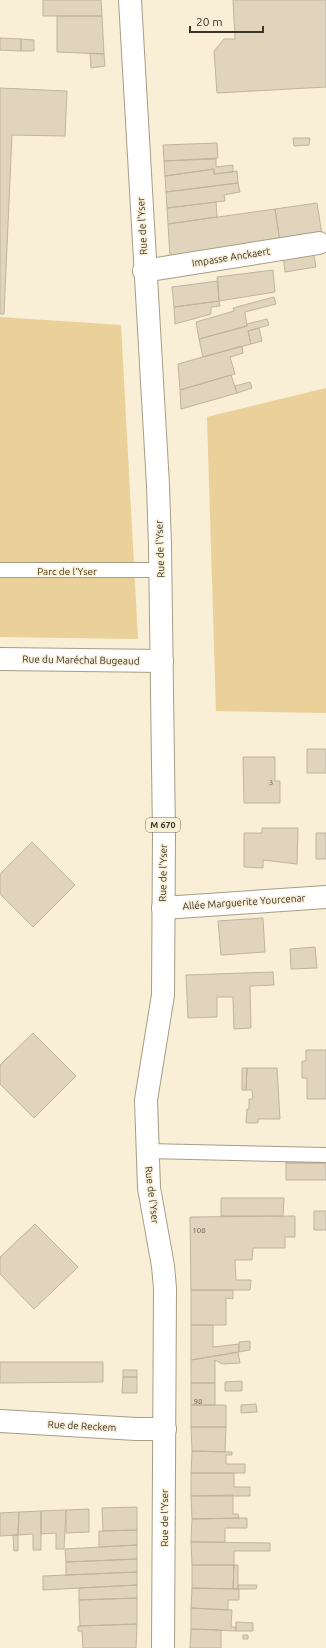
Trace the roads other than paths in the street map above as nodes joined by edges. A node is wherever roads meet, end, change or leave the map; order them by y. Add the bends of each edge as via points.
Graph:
1 (130, 0) edge
2 (319, 243) dead end
3 (144, 271) junction
4 (0, 570) edge
5 (161, 570) junction
6 (0, 659) edge
7 (162, 661) junction
8 (326, 897) edge
9 (163, 908) junction
10 (147, 1151) junction
11 (326, 1155) edge
12 (0, 1421) edge
13 (165, 1429) junction
14 (163, 1648) edge

1 - 3 main road, Rue de l'Yser / M 670
2 - 3 main road, Impasse Anckaert
3 - 5 main road, Rue de l'Yser / M 670
4 - 5 lane
5 - 7 main road, Rue de l'Yser / M 670
6 - 7 main road, Rue du Maréchal Bugeaud
7 - 9 main road, Rue de l'Yser / M 670
8 - 9 main road, Allée Marguerite Yourcenar
9 - 10 main road, Rue de l'Yser / M 670 via 163,995 146,1094
10 - 11 lane
10 - 13 main road, Rue de l'Yser / M 670 via 149,1188 165,1288
12 - 13 main road, Rue de Reckem
13 - 14 main road, Rue de l'Yser / M 670

